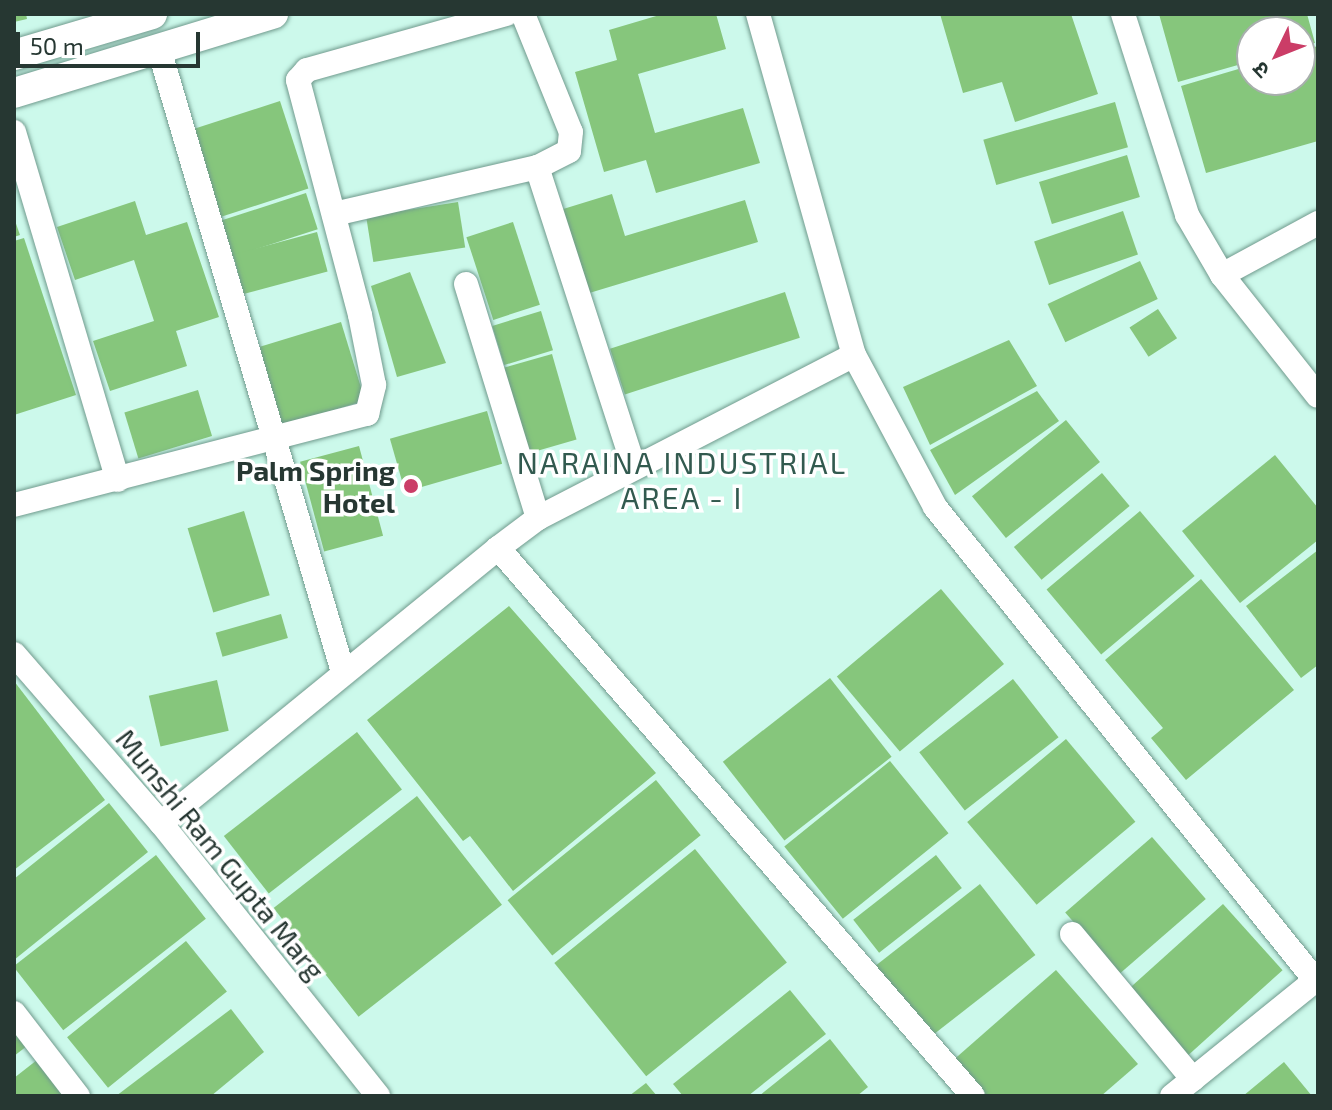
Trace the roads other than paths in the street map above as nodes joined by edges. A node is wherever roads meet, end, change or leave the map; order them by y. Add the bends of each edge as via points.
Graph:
1 (152, 14) edge
2 (273, 14) edge
3 (506, 14) edge
4 (523, 14) edge
5 (758, 14) edge
6 (1123, 14) edge
7 (241, 19) edge
8 (159, 49) junction
9 (14, 55) edge
10 (14, 93) edge
11 (14, 132) edge
12 (537, 167) junction
13 (334, 214) junction
14 (1318, 223) edge
15 (1222, 275) junction
16 (466, 284) dead end
17 (854, 355) junction
18 (1318, 396) edge
19 (271, 444) junction
20 (634, 467) junction
21 (118, 480) junction
22 (14, 505) edge
23 (538, 518) junction
24 (498, 548) junction
25 (14, 654) edge
26 (343, 672) junction
27 (161, 823) junction
28 (1072, 934) dead end
29 (1316, 979) edge
30 (14, 1013) edge
31 (1193, 1079) junction
32 (78, 1096) edge
33 (378, 1096) edge
34 (973, 1096) edge
35 (1172, 1096) edge

1 - 9 main road
2 - 7 main road
3 - 13 lane via 301,74 297,90
4 - 12 lane via 571,132 569,151
5 - 17 lane
6 - 15 lane via 1163,157
7 - 8 main road
8 - 10 main road
8 - 19 lane
11 - 21 lane
12 - 13 lane
12 - 20 lane
13 - 19 lane via 374,404 354,421
14 - 15 lane
15 - 18 lane
16 - 23 lane
17 - 20 lane
17 - 29 lane via 944,520
19 - 21 lane
19 - 26 lane
20 - 23 lane
21 - 22 lane
23 - 24 lane
24 - 26 lane
24 - 34 lane
25 - 27 lane, Munshi Ram Gupta Marg
26 - 27 lane
27 - 33 lane, Munshi Ram Gupta Marg
28 - 31 lane
29 - 31 lane
30 - 32 lane
31 - 35 lane

